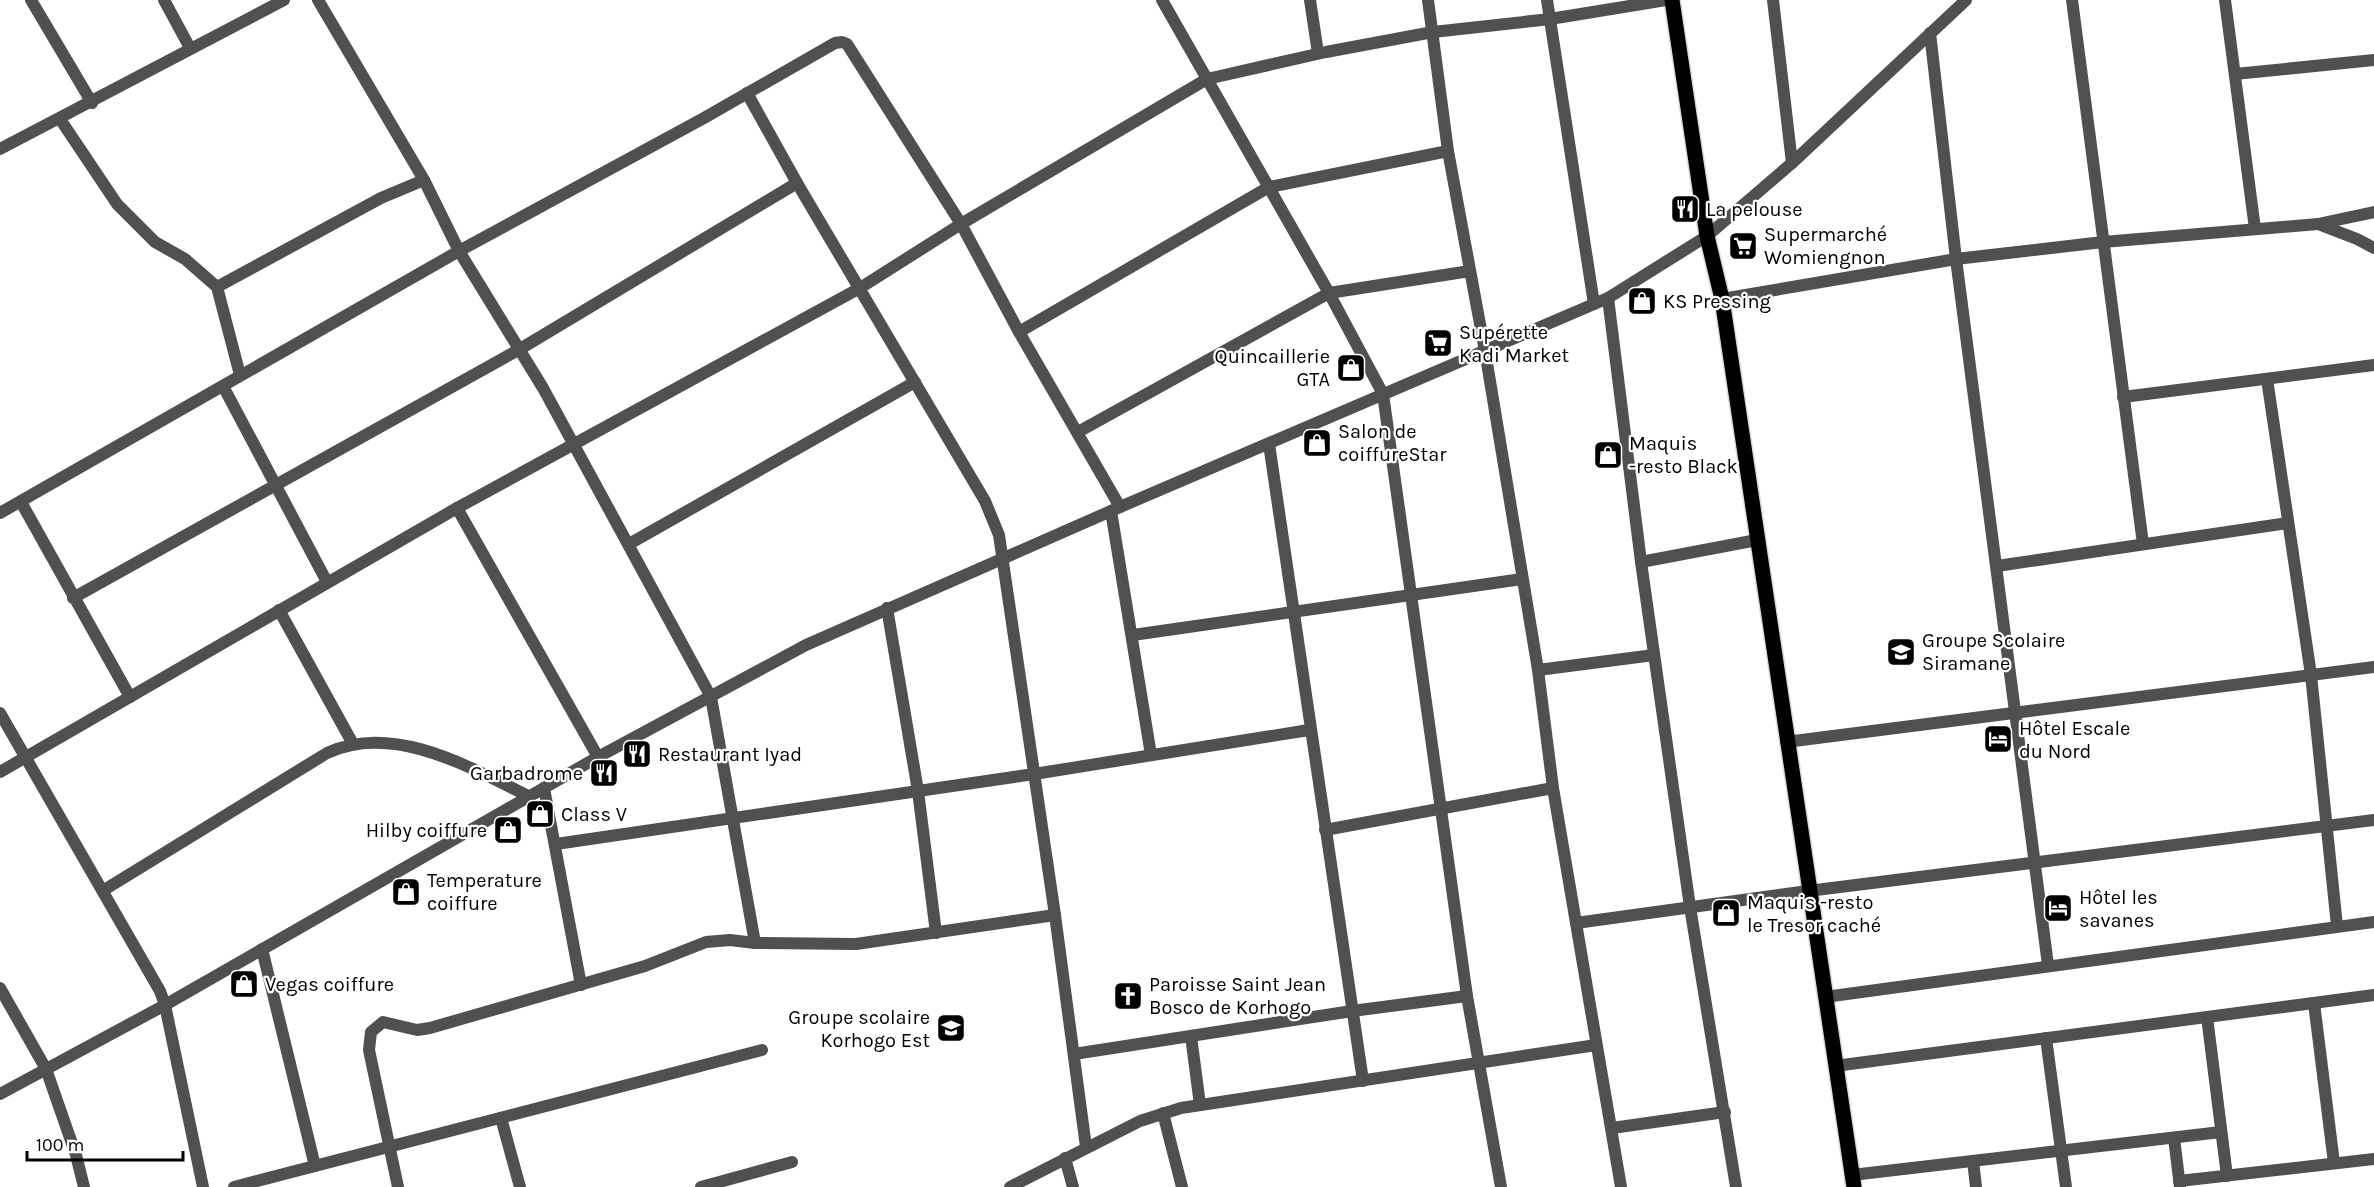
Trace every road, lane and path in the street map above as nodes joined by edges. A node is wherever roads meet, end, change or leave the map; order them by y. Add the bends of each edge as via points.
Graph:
1 (31, 0) edge
2 (164, 0) edge
3 (284, 0) edge
4 (318, 0) edge
5 (1162, 0) edge
6 (1310, 0) edge
7 (1428, 0) edge
8 (1547, 0) edge
9 (1666, 0) edge
10 (1672, 0) edge
11 (1773, 0) edge
12 (1966, 0) edge
13 (2072, 0) edge
14 (2225, 0) edge
15 (1550, 19) junction
16 (1433, 33) junction
17 (1930, 33) junction
18 (190, 48) junction
19 (1318, 53) junction
20 (2374, 60) edge
21 (2235, 74) junction
22 (1207, 79) junction
23 (747, 93) junction
24 (92, 103) junction
25 (60, 118) junction
26 (0, 149) edge
27 (1448, 151) junction
28 (1792, 163) junction
29 (424, 180) junction
30 (796, 183) junction
31 (1269, 187) junction
32 (2374, 212) edge
33 (961, 224) junction
34 (2318, 224) junction
35 (2255, 229) junction
36 (1707, 236) junction
37 (2103, 242) junction
38 (2374, 248) edge
39 (459, 250) junction
40 (1956, 259) junction
41 (1470, 271) junction
42 (217, 287) junction
43 (860, 288) junction
44 (1329, 293) junction
45 (1608, 298) junction
46 (1722, 299) junction
47 (1594, 304) junction
48 (1019, 332) junction
49 (520, 349) junction
50 (1485, 351) junction
51 (2374, 365) edge
52 (240, 375) junction
53 (2267, 379) junction
54 (915, 382) junction
55 (222, 386) junction
56 (1383, 394) junction
57 (2123, 397) junction
58 (1078, 432) junction
59 (573, 444) junction
60 (1269, 444) junction
61 (274, 485) junction
62 (21, 502) junction
63 (457, 508) junction
64 (1116, 509) junction
65 (0, 513) edge
66 (2288, 522) junction
67 (1757, 540) junction
68 (629, 544) junction
69 (2143, 544) junction
70 (1004, 558) junction
71 (1641, 562) junction
72 (1997, 566) junction
73 (1522, 579) junction
74 (327, 582) junction
75 (1412, 596) junction
76 (73, 598) junction
77 (887, 608) junction
78 (279, 610) junction
79 (1293, 611) junction
80 (1133, 635) junction
81 (1654, 655) junction
82 (2374, 667) edge
83 (1538, 670) junction
84 (2311, 675) junction
85 (130, 696) junction
86 (711, 697) junction
87 (0, 712) edge
88 (2016, 712) junction
89 (1310, 730) junction
90 (1786, 742) junction
91 (353, 744) junction
92 (1151, 755) junction
93 (25, 757) junction
94 (598, 757) junction
95 (0, 772) edge
96 (1034, 774) junction
97 (544, 788) junction
98 (1553, 788) junction
99 (918, 790) junction
100 (530, 797) junction
101 (1440, 809) junction
102 (733, 818) junction
103 (2374, 820) edge
104 (2326, 826) junction
105 (1325, 830) junction
106 (556, 844) junction
107 (2035, 864) junction
108 (104, 890) junction
109 (1809, 891) junction
110 (1690, 907) junction
111 (1055, 915) junction
112 (2374, 922) edge
113 (1576, 923) junction
114 (2337, 926) junction
115 (936, 933) junction
116 (755, 943) junction
117 (262, 949) junction
118 (2048, 965) junction
119 (581, 985) junction
120 (0, 988) edge
121 (2374, 995) edge
122 (1467, 996) junction
123 (1825, 997) junction
124 (2314, 1003) junction
125 (165, 1005) junction
126 (1352, 1011) junction
127 (2207, 1017) junction
128 (1191, 1035) junction
129 (2046, 1038) junction
130 (1596, 1045) junction
131 (762, 1050) dead end
132 (1074, 1053) junction
133 (1479, 1064) junction
134 (1835, 1066) junction
135 (46, 1069) junction
136 (1363, 1081) junction
137 (0, 1094) edge
138 (1200, 1104) junction
139 (1725, 1112) junction
140 (1163, 1113) junction
141 (501, 1118) junction
142 (1612, 1128) junction
143 (2221, 1132) junction
144 (2174, 1138) junction
145 (388, 1147) junction
146 (1086, 1147) junction
147 (2061, 1151) junction
148 (1065, 1158) junction
149 (2374, 1159) edge
150 (1973, 1161) junction
151 (792, 1162) dead end
152 (2334, 1163) junction
153 (315, 1166) junction
154 (2227, 1176) junction
155 (1853, 1181) edge
156 (2179, 1184) edge
157 (84, 1187) edge
158 (203, 1187) edge
159 (234, 1187) edge
160 (398, 1187) edge
161 (520, 1187) edge
162 (701, 1187) edge
163 (1010, 1187) edge
164 (1073, 1187) edge
165 (1182, 1187) edge
166 (1501, 1187) edge
167 (1621, 1187) edge
168 (1736, 1187) edge
169 (1976, 1187) edge
170 (2066, 1187) edge

1 - 24 street
2 - 18 street
3 - 18 street
4 - 29 street
5 - 22 street
6 - 19 street
7 - 16 street
8 - 15 street
9 - 15 street
10 - 36 main road
11 - 28 street
12 - 17 street
13 - 37 street
14 - 21 street
15 - 16 street
15 - 47 street
16 - 19 street
16 - 27 street
17 - 28 street
17 - 40 street
18 - 24 street
19 - 22 street
20 - 21 street
21 - 35 street
22 - 31 street
22 - 33 street
23 - 30 street
23 - 33 street via 834,43 847,44
23 - 39 street
24 - 25 street
25 - 26 street
25 - 42 street via 117,204 155,242 185,260
27 - 31 street
27 - 41 street
28 - 36 street
29 - 39 street
29 - 42 street via 381,198
30 - 43 street
30 - 49 street
31 - 44 street
31 - 48 street
32 - 34 street
33 - 43 street
33 - 48 street
34 - 35 street
34 - 38 street
35 - 37 street
36 - 45 street
36 - 46 main road
37 - 40 street
37 - 57 street
39 - 49 street
39 - 52 street
40 - 46 street
40 - 72 street
41 - 44 street
41 - 50 street
42 - 52 street
43 - 54 street
43 - 59 street
44 - 56 street
44 - 58 street
45 - 47 street
45 - 71 street
46 - 67 main road
47 - 50 street
48 - 58 street
49 - 59 street
49 - 61 street
50 - 56 street
50 - 73 street
51 - 53 street
52 - 55 street
53 - 57 street
53 - 66 street
54 - 68 street
54 - 70 street via 985,501
55 - 61 street
55 - 62 street
56 - 60 street
56 - 75 street
57 - 69 street
58 - 64 street
59 - 63 street
59 - 68 street
60 - 64 street
60 - 79 street
61 - 74 street
61 - 76 street
62 - 65 street
62 - 76 street
63 - 74 street
63 - 94 street
64 - 70 street
64 - 80 street
66 - 69 street
66 - 84 street
67 - 71 street
67 - 90 main road
68 - 86 street
69 - 72 street
70 - 77 street
70 - 96 street
71 - 81 street
72 - 88 street
73 - 75 street
73 - 83 street
74 - 78 street
75 - 79 street
75 - 101 street
76 - 85 street
77 - 86 street via 797,650
77 - 99 street
78 - 85 street
78 - 91 street
79 - 80 street
79 - 89 street
80 - 92 street
81 - 83 street
81 - 110 street
82 - 84 street
83 - 98 street
84 - 88 street
84 - 104 street
85 - 93 street
86 - 94 street
86 - 102 street
87 - 93 street
88 - 90 street
88 - 107 street
89 - 92 street
89 - 105 street
90 - 109 main road
91 - 100 street via 387,743 440,755
91 - 108 street via 327,753
92 - 96 street
93 - 95 street
93 - 108 street
94 - 97 street
96 - 99 street
96 - 111 street
97 - 100 street
97 - 106 street
98 - 101 street
98 - 113 street
99 - 102 street
99 - 115 street
100 - 117 street
101 - 105 street
101 - 122 street
102 - 106 street
102 - 116 street
103 - 104 street
104 - 107 street
104 - 114 street
105 - 126 street
106 - 119 street
107 - 109 street
107 - 118 street
108 - 125 street via 153,975
109 - 110 street
109 - 123 main road
110 - 113 street
110 - 139 street
111 - 115 street
111 - 132 street
112 - 114 street
113 - 130 street
114 - 118 street
115 - 116 street via 856,944
116 - 119 street via 706,942
117 - 125 street
117 - 153 street
118 - 123 street
119 - 145 street via 430,1028 417,1030 383,1022 376,1027 371,1032 369,1050
120 - 135 street
121 - 124 street
122 - 126 street
122 - 133 street
123 - 134 main road
124 - 127 street
124 - 152 street
125 - 135 street
125 - 158 street
126 - 128 street
126 - 136 street
127 - 129 street
127 - 143 street
128 - 132 street
128 - 138 street
129 - 134 street
129 - 147 street
130 - 133 street
130 - 142 street
131 - 141 street
132 - 146 street
133 - 136 street
133 - 166 street
134 - 155 main road
135 - 137 street
135 - 157 street
136 - 138 street
138 - 140 street
139 - 142 street
139 - 168 street
140 - 146 street
140 - 165 street
141 - 145 street
141 - 161 street
142 - 167 street
143 - 144 street
143 - 154 street
144 - 147 street
144 - 156 street
145 - 153 street
145 - 160 street
146 - 148 street
147 - 150 street
147 - 170 street
148 - 163 street
148 - 164 street
149 - 152 street
150 - 155 street
150 - 169 street
151 - 162 street
152 - 154 street
153 - 159 street
154 - 156 street

